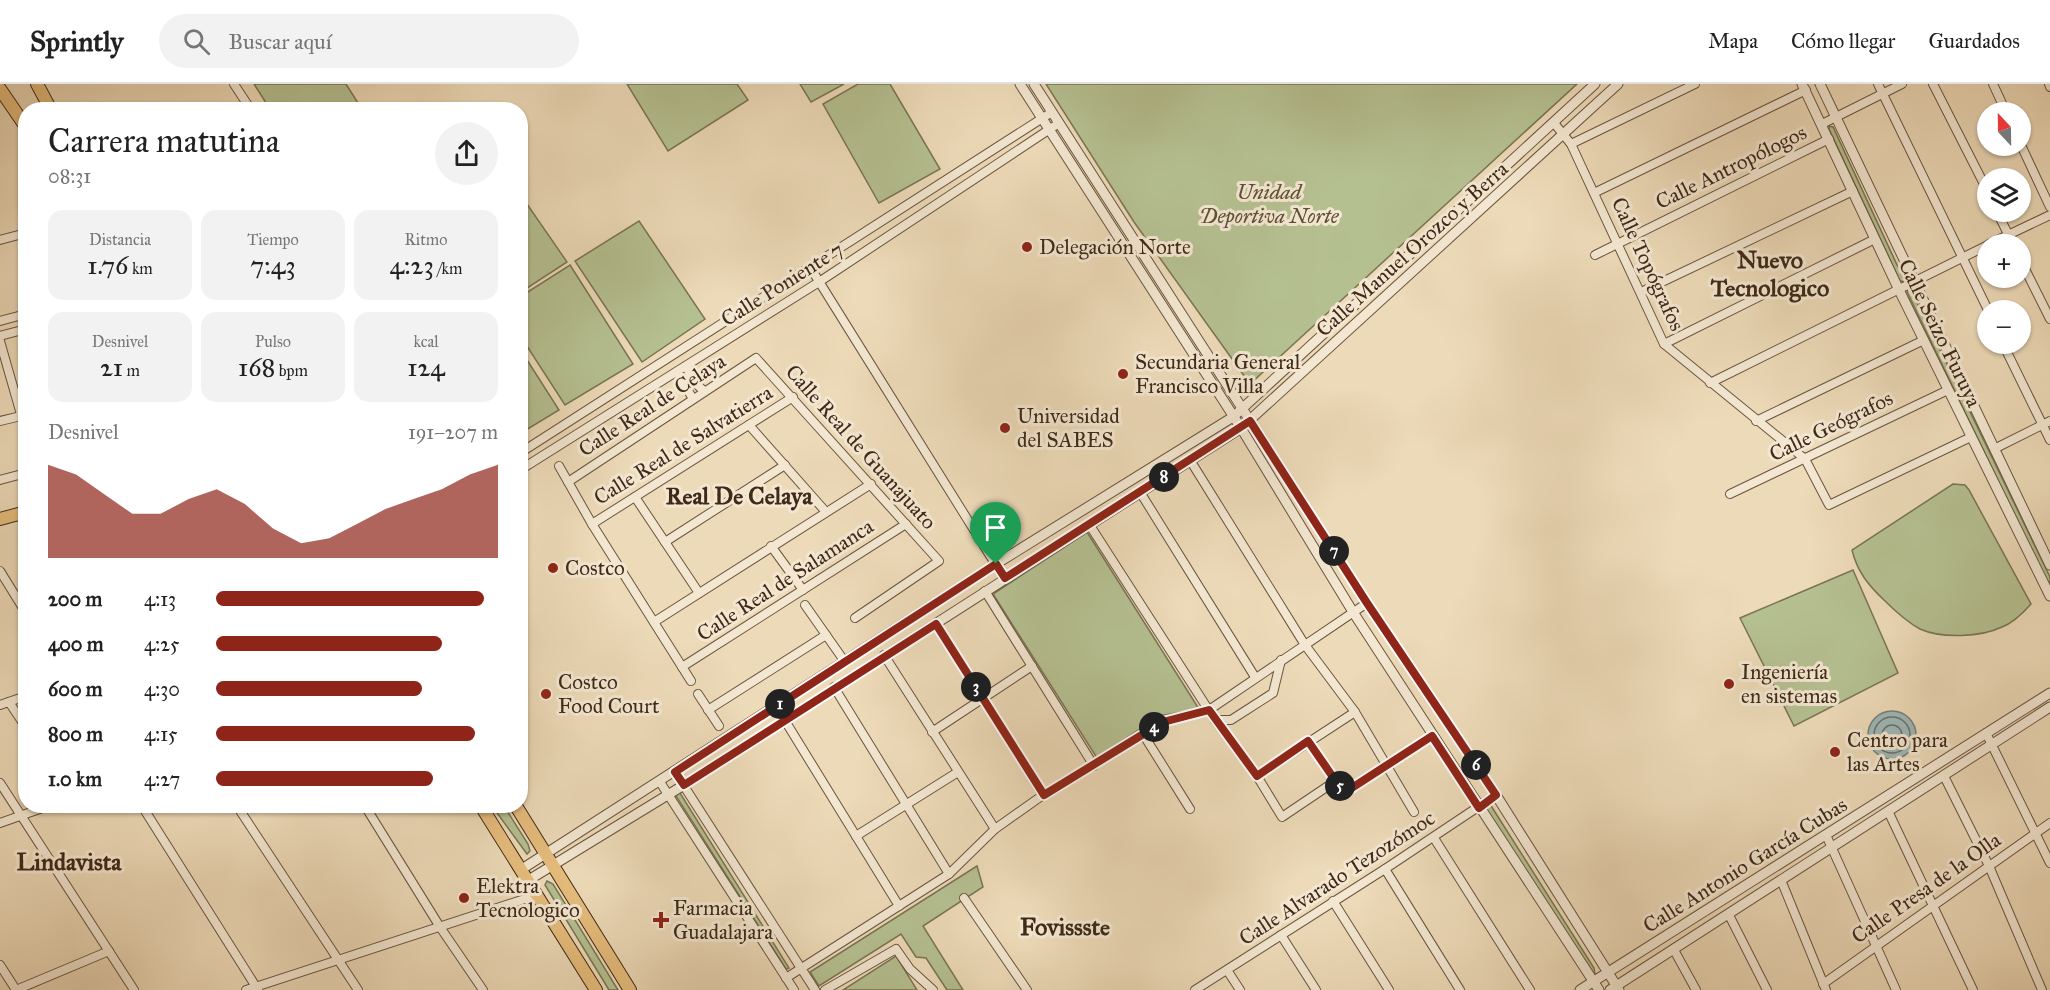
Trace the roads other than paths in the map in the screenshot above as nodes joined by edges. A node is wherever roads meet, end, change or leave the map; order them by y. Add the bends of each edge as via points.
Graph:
1 (32, 84) edge
2 (37, 84) edge
3 (234, 84) edge
4 (1020, 84) edge
5 (1034, 84) edge
6 (1595, 84) edge
7 (1618, 84) edge
8 (1695, 84) edge
9 (1820, 84) edge
10 (1878, 84) edge
11 (1902, 84) edge
12 (1933, 84) edge
13 (1993, 84) edge
14 (1804, 87) edge
15 (0, 89) edge
16 (1883, 94) junction
17 (42, 97) junction
18 (45, 102) edge
19 (246, 102) edge
20 (2001, 102) edge
21 (1052, 112) junction
22 (18, 115) edge
23 (1836, 117) junction
24 (1042, 119) junction
25 (1059, 123) junction
26 (1554, 123) junction
27 (1822, 124) junction
28 (1050, 130) junction
29 (1564, 135) junction
30 (1829, 140) junction
31 (1571, 144) junction
32 (2026, 156) edge
33 (1977, 170) edge
34 (1853, 191) junction
35 (1594, 193) junction
36 (2050, 207) edge
37 (2050, 215) edge
38 (2011, 234) edge
39 (18, 236) edge
40 (1875, 239) junction
41 (0, 240) edge
42 (1617, 242) junction
43 (1977, 250) edge
44 (1595, 255) dead end
45 (1962, 258) junction
46 (810, 267) junction
47 (1914, 280) junction
48 (2031, 281) edge
49 (819, 282) junction
50 (1898, 288) junction
51 (1641, 292) junction
52 (1983, 300) edge
53 (18, 316) edge
54 (2050, 320) edge
55 (0, 321) edge
56 (18, 331) edge
57 (0, 336) edge
58 (1924, 340) junction
59 (0, 341) edge
60 (1664, 344) junction
61 (2008, 354) edge
62 (756, 358) joint
63 (686, 366) junction
64 (677, 372) junction
65 (1710, 382) junction
66 (1948, 390) junction
67 (704, 392) junction
68 (793, 397) junction
69 (693, 399) junction
70 (18, 405) edge
71 (1242, 410) junction
72 (18, 417) edge
73 (1233, 417) junction
74 (1756, 420) junction
75 (0, 421) edge
76 (1250, 421) junction
77 (2046, 423) edge
78 (749, 425) junction
79 (1242, 428) junction
80 (1971, 437) junction
81 (2050, 440) edge
82 (528, 448) edge
83 (1996, 448) junction
84 (1805, 459) junction
85 (1190, 460) junction
86 (528, 465) edge
87 (785, 465) junction
88 (559, 466) dead end
89 (18, 475) edge
90 (0, 480) edge
91 (568, 482) junction
92 (871, 484) junction
93 (1140, 492) junction
94 (1730, 494) dead end
95 (634, 497) junction
96 (826, 512) junction
97 (18, 514) edge
98 (0, 519) edge
99 (592, 524) junction
100 (906, 524) junction
101 (1089, 524) junction
102 (665, 542) junction
103 (771, 546) junction
104 (996, 564) junction
105 (2050, 565) edge
106 (0, 572) edge
107 (1005, 578) junction
108 (803, 590) junction
109 (985, 591) junction
110 (699, 593) junction
111 (2050, 596) edge
112 (18, 600) edge
113 (1367, 603) junction
114 (806, 605) dead end
115 (1353, 612) junction
116 (855, 618) dead end
117 (654, 622) junction
118 (936, 624) junction
119 (826, 635) junction
120 (1305, 645) junction
121 (884, 656) junction
122 (1281, 660) junction
123 (845, 662) junction
124 (1032, 666) junction
125 (682, 667) junction
126 (1255, 677) junction
127 (691, 681) dead end
128 (834, 687) junction
129 (2050, 693) edge
130 (698, 694) dead end
131 (982, 698) junction
132 (18, 699) edge
133 (9, 702) junction
134 (0, 705) edge
135 (708, 710) junction
136 (1209, 710) junction
137 (2049, 711) edge
138 (1355, 712) junction
139 (18, 716) edge
140 (784, 719) junction
141 (1215, 720) junction
142 (719, 726) dead end
143 (932, 732) junction
144 (1986, 733) junction
145 (1143, 734) junction
146 (1432, 736) junction
147 (1308, 741) junction
148 (1992, 745) junction
149 (1387, 765) junction
150 (1094, 766) junction
151 (675, 772) junction
152 (958, 772) junction
153 (1257, 776) junction
154 (1944, 776) junction
155 (1337, 780) junction
156 (660, 782) junction
157 (0, 783) edge
158 (684, 785) junction
159 (669, 794) junction
160 (1044, 795) junction
161 (1496, 795) junction
162 (906, 805) junction
163 (1479, 808) junction
164 (1190, 809) dead end
165 (18, 810) edge
166 (1414, 812) dead end
167 (1888, 812) junction
168 (27, 813) edge
169 (146, 813) edge
170 (242, 813) edge
171 (369, 813) edge
172 (486, 813) edge
173 (521, 813) edge
174 (21, 815) junction
175 (0, 823) edge
176 (2050, 823) edge
177 (995, 829) junction
178 (2035, 833) junction
179 (1826, 835) junction
180 (856, 837) junction
181 (1434, 838) junction
182 (1833, 849) junction
183 (547, 853) junction
184 (2050, 863) edge
185 (554, 865) junction
186 (1989, 866) junction
187 (522, 869) junction
188 (1385, 870) junction
189 (949, 874) junction
190 (1781, 880) junction
191 (527, 881) junction
192 (537, 895) junction
193 (964, 898) dead end
194 (1333, 901) junction
195 (1934, 904) junction
196 (899, 906) junction
197 (1729, 915) junction
198 (440, 927) junction
199 (1281, 935) junction
200 (1875, 946) junction
201 (1674, 950) junction
202 (109, 951) junction
203 (339, 959) junction
204 (0, 965) edge
205 (801, 968) junction
206 (1227, 970) junction
207 (1608, 972) junction
208 (786, 978) junction
209 (1596, 986) edge
210 (1824, 987) edge
211 (257, 988) edge
212 (1615, 989) edge
213 (16, 990) edge
214 (134, 990) edge
215 (246, 990) edge
216 (358, 990) edge
217 (483, 990) edge
218 (596, 990) edge
219 (630, 990) edge
220 (794, 990) edge
221 (815, 990) edge
222 (825, 990) edge
223 (933, 990) edge
224 (1027, 990) edge
225 (1195, 990) edge
226 (1240, 990) edge
227 (1316, 990) edge
228 (1389, 990) edge
229 (1460, 990) edge
230 (1530, 990) edge
231 (1580, 990) edge
232 (1696, 990) edge
233 (1767, 990) edge
234 (1896, 990) edge
235 (1973, 990) edge
236 (2042, 990) edge

1 - 17 main road
2 - 17 main road
3 - 19 street
4 - 24 street
5 - 21 street
6 - 26 street, Calle Manuel Orozco y Berra
7 - 29 street, Calle Manuel Orozco y Berra
8 - 31 street
9 - 23 street, Calle Seizo Furuya
10 - 16 street
11 - 16 street
12 - 33 street
13 - 20 street
14 - 27 street, Calle Seizo Furuya
14 - 35 street
15 - 22 main road
16 - 23 street
16 - 45 street
17 - 18 main road
21 - 24 street, Calle Poniente 7
21 - 25 street
23 - 27 street
23 - 47 street, Calle Seizo Furuya
24 - 28 street
24 - 46 street, Calle Poniente 7
25 - 28 street, Calle Poniente 7
25 - 71 street
26 - 29 street, Calle Topógrafos
26 - 71 street, Calle Manuel Orozco y Berra
27 - 30 street, Calle Seizo Furuya
28 - 49 street, Calle Poniente 7
28 - 73 street
29 - 31 street, Calle Topógrafos
29 - 76 street, Calle Manuel Orozco y Berra
30 - 34 street, Calle Seizo Furuya
30 - 42 street, Calle Antropólogos
31 - 35 street, Calle Topógrafos
32 - 36 street
34 - 40 street, Calle Seizo Furuya
34 - 51 street
35 - 42 street, Calle Topógrafos
37 - 38 street
39 - 41 street
40 - 50 street, Calle Seizo Furuya
40 - 60 street
42 - 44 street, Calle Antropólogos
42 - 51 street, Calle Topógrafos
43 - 45 street
45 - 47 street
45 - 52 street
46 - 49 street
46 - 82 street, Calle Poniente 7
47 - 50 street
47 - 83 street, Calle Seizo Furuya
48 - 54 street
49 - 63 street, Calle Poniente 7
49 - 104 street
50 - 58 street, Calle Seizo Furuya
50 - 65 street
51 - 60 street, Calle Topógrafos
53 - 55 street
56 - 57 street
58 - 66 street, Calle Seizo Furuya
58 - 74 street
59 - 70 street
60 - 65 street, Calle Topógrafos
61 - 77 street
62 - 67 street, Calle Real de Celaya
62 - 68 street, Calle Real de Guanajuato
63 - 64 street, Calle Poniente 7
63 - 67 street
64 - 69 street
64 - 86 street, Calle Poniente 7
65 - 74 street, Calle Topógrafos
66 - 80 street, Calle Seizo Furuya
66 - 84 street, Calle Geógrafos
67 - 69 street, Calle Real de Celaya
68 - 78 street, Calle Real de Salvatierra
68 - 92 street, Calle Real de Guanajuato
69 - 91 street, Calle Real de Celaya
71 - 73 street, Calle Manuel Orozco y Berra
71 - 76 street
72 - 75 street
73 - 79 street
73 - 104 street, Calle Manuel Orozco y Berra
74 - 84 street, Calle Topógrafos
76 - 79 street, Calle Manuel Orozco y Berra
76 - 113 street
77 - 81 street
77 - 83 street
78 - 87 street
78 - 95 street, Calle Real de Salvatierra
79 - 85 street, Calle Manuel Orozco y Berra
79 - 115 street
80 - 84 street, Calle Topógrafos via 1829,505
80 - 111 street, Calle Seizo Furuya
83 - 105 street, Calle Seizo Furuya
84 - 94 street, Calle Geógrafos
85 - 93 street, Calle Manuel Orozco y Berra
85 - 120 street
87 - 96 street
87 - 102 street
88 - 91 street
89 - 90 street
91 - 99 street
92 - 96 street
92 - 100 street, Calle Real de Guanajuato
93 - 101 street, Calle Manuel Orozco y Berra
93 - 126 street
95 - 99 street, Calle Real de Salvatierra
95 - 102 street
96 - 103 street
97 - 98 main road
99 - 117 street
100 - 108 street, Calle Real de Salamanca
100 - 116 street, Calle Real de Guanajuato via 939,561
101 - 107 street, Calle Manuel Orozco y Berra
101 - 136 street
102 - 110 street
103 - 108 street
103 - 110 street
104 - 107 street
104 - 123 street, Calle Manuel Orozco y Berra
106 - 112 street
107 - 109 street, Calle Manuel Orozco y Berra
108 - 125 street, Calle Real de Salamanca
109 - 118 street, Calle Manuel Orozco y Berra
109 - 124 street
110 - 117 street
113 - 115 street
113 - 161 street
114 - 119 street
115 - 120 street
115 - 146 street
117 - 125 street
118 - 121 street, Calle Manuel Orozco y Berra
118 - 131 street
119 - 123 street
119 - 135 street
120 - 122 street
120 - 138 street
121 - 128 street, Calle Manuel Orozco y Berra
121 - 143 street
122 - 126 street
122 - 141 street via 1273,693 1231,720
123 - 151 street, Calle Manuel Orozco y Berra
124 - 131 street
124 - 150 street
125 - 127 street
126 - 136 street
128 - 140 street, Calle Manuel Orozco y Berra
128 - 162 street
129 - 144 street, Calle Antonio García Cubas
130 - 135 street
131 - 143 street
131 - 160 street
132 - 133 street
133 - 134 street
133 - 139 street
135 - 142 street
136 - 141 street
136 - 145 street via 1163,722
137 - 148 street, Calle Antonio García Cubas
138 - 147 street
138 - 149 street
140 - 158 street, Calle Manuel Orozco y Berra
140 - 180 street
141 - 153 street
143 - 152 street
144 - 148 street
144 - 179 street, Calle Antonio García Cubas
145 - 150 street
145 - 164 street
146 - 149 street
146 - 163 street
147 - 153 street
147 - 155 street
148 - 154 street, Calle Antonio García Cubas
148 - 178 street
149 - 155 street via 1344,793
149 - 166 street
150 - 160 street
151 - 156 street, Calle Manuel Orozco y Berra
151 - 158 street
152 - 162 street
152 - 177 street
153 - 155 street via 1282,817
154 - 167 street, Calle Antonio García Cubas
154 - 186 street
156 - 159 street
156 - 183 street, Calle Manuel Orozco y Berra
157 - 165 street
158 - 159 street, Calle Manuel Orozco y Berra
158 - 205 street
159 - 185 street, Calle Manuel Orozco y Berra
159 - 208 street
160 - 177 street
161 - 163 street, Calle Alvarado Tezozómoc
161 - 207 street
162 - 180 street
162 - 189 street
163 - 181 street, Calle Alvarado Tezozómoc
163 - 209 street
167 - 182 street, Calle Antonio García Cubas
167 - 195 street
168 - 174 street
169 - 211 street
170 - 203 street
171 - 198 street
172 - 187 main road
173 - 183 main road
174 - 175 street
174 - 202 street
176 - 178 street, Calle Presa de la Olla
177 - 189 street
178 - 184 street
178 - 186 street, Calle Presa de la Olla
179 - 182 street
179 - 207 street, Calle Antonio García Cubas
180 - 196 street
181 - 188 street, Calle Alvarado Tezozómoc
181 - 230 street
182 - 190 street, Calle Antonio García Cubas
182 - 200 street
183 - 185 main road
183 - 187 street, Calle Manuel Orozco y Berra
185 - 191 street, Calle Manuel Orozco y Berra
185 - 219 main road
186 - 195 street, Calle Presa de la Olla
186 - 236 street
187 - 191 main road
188 - 194 street, Calle Alvarado Tezozómoc
188 - 229 street
189 - 196 street
190 - 197 street, Calle Antonio García Cubas
190 - 210 street
191 - 192 main road
192 - 198 street
192 - 218 main road
193 - 224 street
194 - 199 street, Calle Alvarado Tezozómoc
194 - 228 street
195 - 200 street, Calle Presa de la Olla
195 - 235 street
196 - 205 street
197 - 201 street, Calle Antonio García Cubas
197 - 233 street
198 - 203 street
198 - 217 street
199 - 206 street, Calle Alvarado Tezozómoc
199 - 227 street
200 - 210 street, Calle Presa de la Olla
200 - 234 street
201 - 212 street, Calle Antonio García Cubas
201 - 232 street
202 - 213 street
202 - 214 street
203 - 211 street
203 - 216 street
204 - 213 street
205 - 208 street
205 - 221 street
206 - 225 street, Calle Alvarado Tezozómoc
206 - 226 street
207 - 209 street, Calle Antonio García Cubas
207 - 212 street
208 - 220 street
209 - 231 street, Calle Antonio García Cubas
211 - 215 street
222 - 223 street via 896,949 910,969

